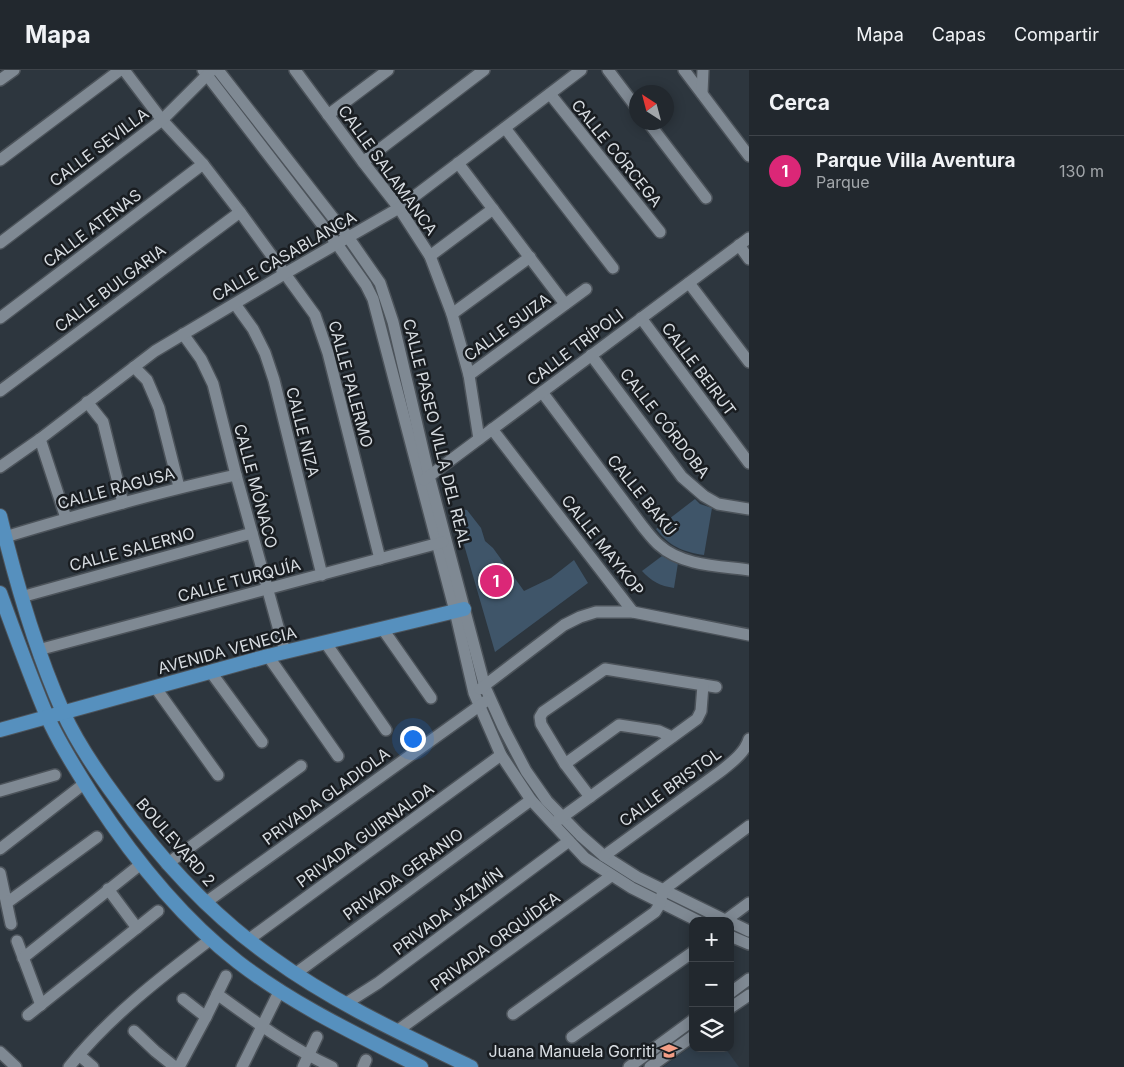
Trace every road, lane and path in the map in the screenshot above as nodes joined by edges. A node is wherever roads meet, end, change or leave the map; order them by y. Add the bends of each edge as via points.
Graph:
1 (14, 70) edge
2 (120, 70) edge
3 (124, 70) edge
4 (218, 70) edge
5 (295, 70) edge
6 (388, 70) edge
7 (484, 70) edge
8 (581, 70) edge
9 (608, 70) edge
10 (684, 70) edge
11 (703, 70) edge
12 (207, 72) edge
13 (0, 80) edge
14 (702, 93) junction
15 (550, 94) junction
16 (629, 98) edge
17 (328, 116) junction
18 (162, 120) junction
19 (505, 128) junction
20 (654, 130) edge
21 (749, 156) edge
22 (0, 160) edge
23 (363, 162) junction
24 (458, 163) junction
25 (203, 164) junction
26 (706, 198) dead end
27 (399, 208) junction
28 (493, 209) junction
29 (240, 212) junction
30 (660, 232) dead end
31 (348, 237) junction
32 (749, 238) edge
33 (0, 243) edge
34 (337, 244) junction
35 (739, 245) junction
36 (430, 256) junction
37 (530, 258) junction
38 (749, 259) edge
39 (613, 268) dead end
40 (286, 273) junction
41 (688, 283) junction
42 (586, 289) dead end
43 (235, 304) junction
44 (565, 304) junction
45 (452, 314) junction
46 (0, 318) edge
47 (640, 318) junction
48 (183, 334) junction
49 (591, 355) junction
50 (749, 362) edge
51 (134, 367) junction
52 (468, 375) junction
53 (0, 391) edge
54 (542, 392) junction
55 (87, 402) junction
56 (492, 429) junction
57 (40, 439) junction
58 (479, 439) junction
59 (749, 462) edge
60 (0, 467) edge
61 (236, 474) junction
62 (425, 479) junction
63 (179, 488) junction
64 (122, 503) junction
65 (749, 509) edge
66 (0, 516) edge
67 (66, 518) junction
68 (252, 533) junction
69 (5, 537) junction
70 (442, 542) junction
71 (380, 559) junction
72 (749, 570) edge
73 (322, 575) junction
74 (267, 590) junction
75 (0, 592) edge
76 (20, 596) junction
77 (460, 610) junction
78 (633, 612) junction
79 (382, 628) junction
80 (749, 635) edge
81 (325, 642) junction
82 (38, 650) junction
83 (284, 652) junction
84 (268, 656) junction
85 (210, 671) junction
86 (703, 685) junction
87 (155, 687) junction
88 (485, 687) junction
89 (716, 687) dead end
90 (474, 693) junction
91 (430, 698) dead end
92 (490, 698) junction
93 (480, 705) junction
94 (64, 712) junction
95 (47, 716) junction
96 (0, 730) edge
97 (386, 730) dead end
98 (672, 737) junction
99 (749, 740) edge
100 (262, 742) dead end
101 (501, 754) junction
102 (338, 756) dead end
103 (565, 764) junction
104 (301, 766) dead end
105 (55, 775) dead end
106 (218, 775) dead end
107 (85, 783) junction
108 (0, 791) edge
109 (590, 797) junction
110 (531, 800) junction
111 (562, 817) junction
112 (552, 824) junction
113 (749, 826) edge
114 (97, 837) dead end
115 (569, 842) junction
116 (0, 849) edge
117 (604, 856) junction
118 (140, 864) junction
119 (167, 864) junction
120 (0, 873) edge
121 (611, 876) junction
122 (108, 888) junction
123 (663, 890) junction
124 (8, 902) junction
125 (206, 903) junction
126 (749, 903) edge
127 (660, 904) junction
128 (158, 911) dead end
129 (689, 917) edge
130 (718, 917) edge
131 (731, 917) edge
132 (11, 924) dead end
133 (734, 924) edge
134 (137, 928) junction
135 (749, 931) edge
136 (734, 938) edge
137 (211, 939) junction
138 (248, 940) junction
139 (17, 941) dead end
140 (749, 944) edge
141 (689, 955) edge
142 (23, 958) junction
143 (295, 974) junction
144 (226, 976) dead end
145 (749, 979) edge
146 (280, 990) junction
147 (734, 990) edge
148 (217, 994) junction
149 (749, 995) edge
150 (183, 999) dead end
151 (345, 1004) junction
152 (41, 1005) junction
153 (731, 1007) edge
154 (513, 1014) dead end
155 (28, 1016) dead end
156 (206, 1017) junction
157 (689, 1023) edge
158 (262, 1027) junction
159 (134, 1031) dead end
160 (397, 1031) junction
161 (317, 1037) dead end
162 (572, 1037) dead end
163 (689, 1039) edge
164 (0, 1052) edge
165 (79, 1055) junction
166 (306, 1062) edge
167 (16, 1067) edge
168 (69, 1067) edge
169 (93, 1067) edge
170 (175, 1067) edge
171 (179, 1067) edge
172 (242, 1067) edge
173 (332, 1067) edge
174 (421, 1067) edge
175 (471, 1067) edge
176 (629, 1067) edge
177 (650, 1067) edge

1 - 13 street
2 - 22 street
3 - 18 street, CALLE PALERMO
4 - 31 street, CALLE PASEO VILLA DEL REAL
5 - 17 street, CALLE SALAMANCA
6 - 17 street
7 - 23 street
8 - 15 street, CALLE CASABLANCA
9 - 16 street
10 - 14 street
11 - 14 street
12 - 18 street, CALLE SEVILLA
12 - 34 street, CALLE PASEO VILLA DEL REAL
14 - 21 street
15 - 19 street, CALLE CASABLANCA
15 - 30 street, CALLE CÓRCEGA
17 - 23 street, CALLE SALAMANCA
18 - 25 street, CALLE PALERMO
18 - 33 street, CALLE SEVILLA
19 - 24 street, CALLE CASABLANCA
19 - 39 street
20 - 26 street
23 - 27 street, CALLE SALAMANCA
24 - 27 street, CALLE CASABLANCA
24 - 28 street
25 - 29 street, CALLE PALERMO
25 - 46 street, CALLE ATENAS
27 - 31 street, CALLE CASABLANCA
27 - 36 street, CALLE SALAMANCA
28 - 36 street
28 - 37 street
29 - 40 street, CALLE PALERMO
29 - 53 street, CALLE BULGARIA
31 - 34 street, CALLE CASABLANCA
31 - 62 street, CALLE PASEO VILLA DEL REAL via 376,277 393,322
32 - 35 street, CALLE TRÍPOLI
34 - 40 street, CALLE CASABLANCA
34 - 62 street, CALLE PASEO VILLA DEL REAL via 373,299
35 - 38 street
35 - 41 street, CALLE TRÍPOLI
36 - 45 street, CALLE SALAMANCA
37 - 44 street
37 - 45 street
40 - 43 street, CALLE CASABLANCA
40 - 71 street, CALLE PALERMO via 315,315 328,353
41 - 47 street, CALLE TRÍPOLI
41 - 50 street
42 - 44 street, CALLE SUIZA
43 - 48 street, CALLE CASABLANCA
43 - 73 street, CALLE NIZA via 265,353
44 - 52 street, CALLE SUIZA
45 - 52 street, CALLE SALAMANCA
47 - 49 street, CALLE TRÍPOLI
47 - 59 street, CALLE BEIRUT
48 - 51 street, CALLE CASABLANCA
48 - 61 street, CALLE MÓNACO via 214,384
49 - 54 street, CALLE TRÍPOLI
49 - 65 street, CALLE CÓRDOBA via 682,477 718,504
51 - 55 street, CALLE CASABLANCA
51 - 63 street via 147,380 159,408
52 - 58 street, CALLE SALAMANCA
54 - 56 street, CALLE TRÍPOLI
54 - 72 street, CALLE BAKÚ via 659,546 693,562
55 - 57 street, CALLE CASABLANCA
55 - 64 street via 103,422
56 - 58 street, CALLE TRÍPOLI
56 - 78 street, CALLE MAYKOP
57 - 60 street, CALLE CASABLANCA
57 - 67 street
58 - 62 street, CALLE TRÍPOLI
61 - 63 street, CALLE RAGUSA
61 - 68 street, CALLE MÓNACO
62 - 70 street, CALLE PASEO VILLA DEL REAL
63 - 64 street, CALLE RAGUSA
64 - 67 street, CALLE RAGUSA
66 - 69 main road, BOULEVARD 2
67 - 69 street, CALLE RAGUSA
68 - 74 street, CALLE MÓNACO
68 - 76 street, CALLE SALERNO
69 - 76 main road, BOULEVARD 2
70 - 71 street, CALLE TURQUÍA
70 - 77 street, CALLE PASEO VILLA DEL REAL
71 - 73 street, CALLE TURQUÍA
73 - 74 street, CALLE TURQUÍA
74 - 82 street, CALLE TURQUÍA
74 - 83 street, CALLE MÓNACO
75 - 95 main road
76 - 82 main road, BOULEVARD 2
77 - 79 main road, AVENIDA VENECIA
77 - 88 street, CALLE PASEO VILLA DEL REAL
77 - 90 street, CALLE PASEO VILLA DEL REAL
78 - 80 street, CALLE MAYKOP
78 - 88 street via 596,612 564,625
79 - 81 main road, AVENIDA VENECIA
79 - 91 street
81 - 83 main road, AVENIDA VENECIA
81 - 97 street
82 - 94 main road, BOULEVARD 2
83 - 84 main road, AVENIDA VENECIA
84 - 85 main road, AVENIDA VENECIA
84 - 102 street
85 - 87 main road, AVENIDA VENECIA
85 - 100 street
86 - 89 street
86 - 98 street via 701,711 696,719
86 - 103 street via 605,669 540,717
87 - 94 main road, AVENIDA VENECIA
87 - 106 street
88 - 90 street
88 - 92 street, CALLE PASEO VILLA DEL REAL
90 - 93 street, CALLE PASEO VILLA DEL REAL
92 - 93 street, PRIVADA GLADIOLA
92 - 111 street, CALLE PASEO VILLA DEL REAL via 526,770
93 - 101 street, CALLE PASEO VILLA DEL REAL
93 - 125 street, PRIVADA GLADIOLA
94 - 95 main road, AVENIDA VENECIA
94 - 119 main road, BOULEVARD 2 via 107,786
95 - 96 main road, AVENIDA VENECIA
95 - 107 main road
98 - 103 street via 659,731 619,725
98 - 109 street
99 - 117 street, CALLE BRISTOL via 736,759 721,771
101 - 110 street, CALLE PASEO VILLA DEL REAL
101 - 138 street, PRIVADA GUIRNALDA
103 - 109 street
104 - 119 street
105 - 108 street
107 - 116 street
107 - 118 main road
109 - 111 street
110 - 112 street, CALLE PASEO VILLA DEL REAL
110 - 143 street, PRIVADA GERANIO
111 - 112 street
111 - 117 street, CALLE PASEO VILLA DEL REAL
112 - 115 street, CALLE PASEO VILLA DEL REAL
113 - 123 street
114 - 124 street
115 - 121 street, CALLE PASEO VILLA DEL REAL
115 - 151 street, PRIVADA JAZMÍN
117 - 123 street, CALLE PASEO VILLA DEL REAL
118 - 122 street
118 - 137 main road
119 - 125 main road, BOULEVARD 2
120 - 124 street
121 - 127 street, CALLE PASEO VILLA DEL REAL
121 - 160 street, PRIVADA ORQUÍDEA
122 - 134 street
122 - 142 street
123 - 127 street
123 - 130 street, CALLE PASEO VILLA DEL REAL
124 - 132 street
125 - 138 main road, BOULEVARD 2
126 - 131 street
127 - 129 street, CALLE PASEO VILLA DEL REAL
127 - 154 street via 655,912
128 - 134 street
133 - 135 street
134 - 152 street
136 - 140 street
137 - 146 main road
137 - 165 street via 108,1024
138 - 143 main road, BOULEVARD 2
139 - 142 street
141 - 162 street
142 - 152 street
143 - 151 main road, BOULEVARD 2
144 - 148 street
145 - 147 street
146 - 158 street
146 - 174 main road via 332,1022
148 - 156 street
148 - 158 street
149 - 153 street
150 - 156 street
151 - 160 main road, BOULEVARD 2
152 - 155 street
156 - 171 street
157 - 176 street
158 - 166 street
158 - 172 street
159 - 170 street
160 - 175 main road, BOULEVARD 2
161 - 166 street
163 - 177 street
164 - 167 street
165 - 168 street
165 - 169 street
166 - 173 street

